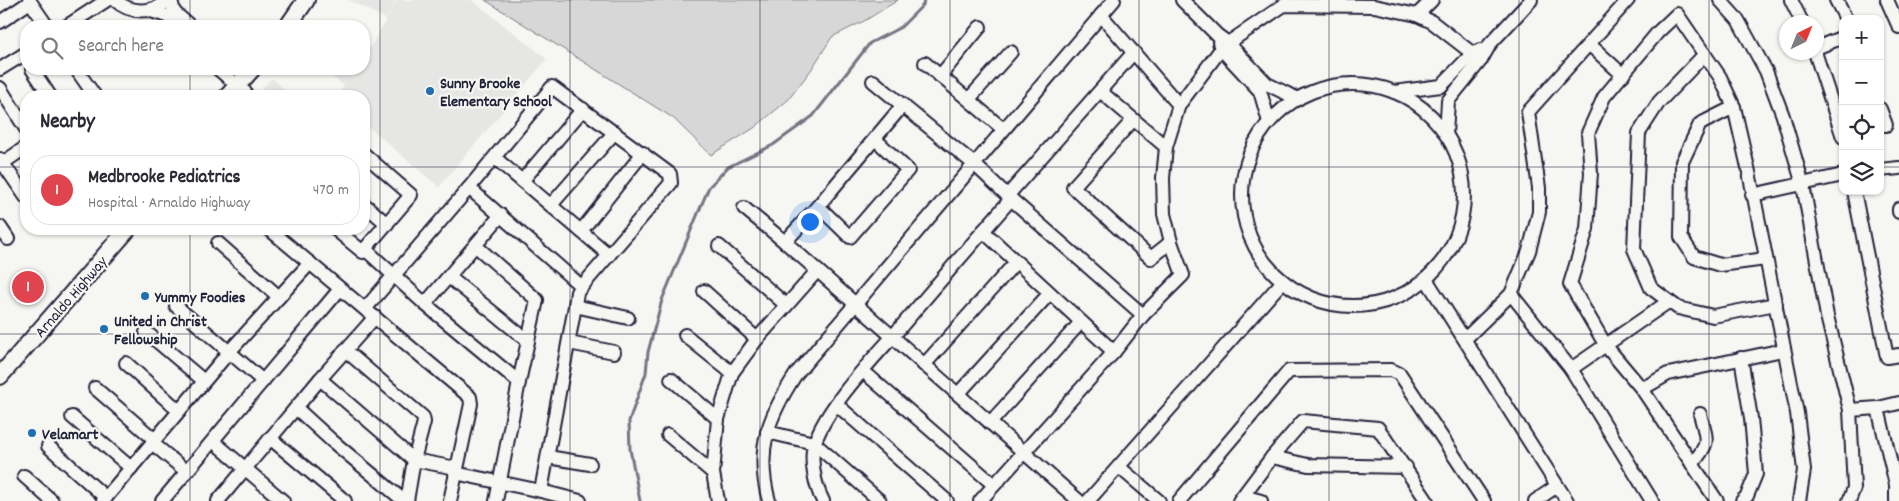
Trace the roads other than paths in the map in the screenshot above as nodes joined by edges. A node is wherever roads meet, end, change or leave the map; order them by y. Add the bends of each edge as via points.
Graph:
1 (107, 0) edge
2 (116, 0) edge
3 (169, 0) edge
4 (306, 0) edge
5 (318, 0) edge
6 (1114, 0) edge
7 (1182, 0) edge
8 (1432, 0) edge
9 (1531, 0) edge
10 (1628, 0) edge
11 (1720, 0) edge
12 (1791, 0) edge
13 (1836, 0) edge
14 (1886, 0) edge
15 (29, 1) edge
16 (1282, 3) edge
17 (148, 10) junction
18 (1896, 12) edge
19 (1101, 15) junction
20 (1417, 15) junction
21 (1798, 15) edge
22 (1844, 15) edge
23 (43, 20) edge
24 (76, 20) edge
25 (171, 20) edge
26 (183, 20) edge
27 (292, 20) edge
28 (304, 20) edge
29 (0, 22) edge
30 (980, 26) dead end
31 (1899, 27) edge
32 (1839, 39) edge
33 (1589, 44) junction
34 (1824, 45) edge
35 (1224, 46) junction
36 (1011, 52) dead end
37 (1134, 52) junction
38 (1705, 54) junction
39 (1477, 57) junction
40 (20, 59) edge
41 (1818, 60) edge
42 (925, 63) dead end
43 (0, 69) edge
44 (36, 75) edge
45 (80, 75) edge
46 (223, 75) edge
47 (252, 75) edge
48 (1623, 75) junction
49 (940, 76) junction
50 (873, 81) dead end
51 (0, 88) edge
52 (46, 90) edge
53 (91, 90) edge
54 (236, 90) edge
55 (240, 90) edge
56 (1100, 91) junction
57 (1394, 92) junction
58 (1298, 99) junction
59 (969, 100) junction
60 (903, 105) junction
61 (1179, 105) junction
62 (1734, 108) junction
63 (583, 109) junction
64 (20, 120) edge
65 (1133, 120) junction
66 (1269, 122) junction
67 (1839, 124) edge
68 (1003, 129) junction
69 (615, 132) junction
70 (1446, 135) junction
71 (875, 139) junction
72 (1166, 147) junction
73 (20, 151) edge
74 (643, 153) junction
75 (494, 158) junction
76 (370, 159) edge
77 (1, 162) edge
78 (974, 164) junction
79 (1899, 168) edge
80 (1884, 170) edge
81 (1839, 176) edge
82 (522, 181) junction
83 (1803, 185) junction
84 (469, 188) junction
85 (20, 189) edge
86 (1752, 195) junction
87 (1855, 195) edge
88 (1010, 197) junction
89 (551, 206) junction
90 (818, 206) junction
91 (744, 208) dead end
92 (370, 209) edge
93 (501, 215) junction
94 (387, 224) junction
95 (0, 227) edge
96 (581, 231) junction
97 (983, 231) junction
98 (110, 235) edge
99 (123, 235) edge
100 (276, 235) edge
101 (342, 235) edge
102 (8, 239) dead end
103 (785, 242) junction
104 (1171, 242) junction
105 (218, 243) dead end
106 (476, 246) junction
107 (719, 246) dead end
108 (365, 249) junction
109 (609, 255) junction
110 (1766, 259) junction
111 (310, 263) junction
112 (1015, 263) junction
113 (817, 271) junction
114 (394, 276) junction
115 (449, 277) junction
116 (1426, 279) junction
117 (1282, 281) junction
118 (581, 286) junction
119 (340, 288) junction
120 (704, 292) dead end
121 (1049, 294) junction
122 (1512, 294) junction
123 (279, 297) junction
124 (1668, 302) junction
125 (425, 304) junction
126 (855, 304) junction
127 (1776, 304) junction
128 (786, 305) junction
129 (176, 306) dead end
130 (575, 306) junction
131 (370, 313) junction
132 (1143, 315) junction
133 (628, 318) dead end
134 (1081, 322) junction
135 (146, 332) dead end
136 (685, 335) dead end
137 (892, 336) junction
138 (757, 339) junction
139 (1465, 339) junction
140 (30, 340) junction
141 (528, 341) junction
142 (568, 343) junction
143 (1606, 346) junction
144 (345, 350) junction
145 (1783, 350) junction
146 (229, 352) junction
147 (614, 352) dead end
148 (1114, 352) junction
149 (1899, 355) edge
150 (1741, 358) junction
151 (126, 363) dead end
152 (924, 365) junction
153 (1571, 369) junction
154 (863, 371) junction
155 (732, 373) junction
156 (0, 376) edge
157 (320, 379) junction
158 (671, 379) dead end
159 (204, 381) junction
160 (263, 381) junction
161 (518, 382) junction
162 (95, 388) dead end
163 (1642, 389) junction
164 (958, 394) junction
165 (1899, 403) edge
166 (836, 404) junction
167 (296, 408) junction
168 (1878, 408) junction
169 (1850, 410) junction
170 (179, 411) junction
171 (1700, 414) dead end
172 (72, 417) dead end
173 (718, 419) junction
174 (990, 423) junction
175 (767, 432) junction
176 (668, 435) dead end
177 (270, 438) junction
178 (213, 441) junction
179 (154, 442) junction
180 (814, 443) junction
181 (48, 446) dead end
182 (1023, 452) junction
183 (548, 457) junction
184 (1272, 457) junction
185 (414, 460) junction
186 (590, 464) dead end
187 (1692, 464) junction
188 (1119, 466) junction
189 (1406, 467) junction
190 (131, 468) junction
191 (245, 469) junction
192 (456, 471) junction
193 (186, 472) junction
194 (713, 473) junction
195 (24, 476) dead end
196 (500, 482) junction
197 (994, 485) junction
198 (1557, 486) junction
199 (541, 491) junction
200 (1241, 498) edge
201 (104, 500) edge
202 (52, 501) edge
203 (162, 501) edge
204 (218, 501) edge
205 (283, 501) edge
206 (345, 501) edge
207 (405, 501) edge
208 (450, 501) edge
209 (496, 501) edge
210 (580, 501) edge
211 (718, 501) edge
212 (769, 501) edge
213 (823, 501) edge
214 (880, 501) edge
215 (947, 501) edge
216 (980, 501) edge
217 (1079, 501) edge
218 (1088, 501) edge
219 (1159, 501) edge
220 (1179, 501) edge
221 (1261, 501) edge
222 (1427, 501) edge
223 (1484, 501) edge
224 (1535, 501) edge
225 (1567, 501) edge
226 (1652, 501) edge
227 (1717, 501) edge
228 (1742, 501) edge
229 (1798, 501) edge
230 (1849, 501) edge
231 (1896, 501) edge

1 - 24 street
2 - 17 street via 128,8
3 - 17 street
3 - 26 street via 174,12
4 - 27 main road
5 - 28 main road
6 - 19 street
7 - 35 street
8 - 20 street
9 - 39 street
10 - 33 street
11 - 83 street via 1738,20 1766,72
12 - 21 street
13 - 22 street
14 - 18 street
15 - 23 street
15 - 29 street
16 - 20 street via 1374,6
16 - 35 street
17 - 25 street
18 - 31 street
19 - 37 street
19 - 68 street
20 - 39 street via 1432,22
30 - 49 street
32 - 34 street
33 - 48 street
33 - 122 street via 1528,112 1539,188 1539,212
35 - 58 street via 1268,84
35 - 61 street
35 - 66 street via 1260,91
36 - 59 street
37 - 56 street
37 - 61 street
38 - 48 street via 1677,14
38 - 62 street
38 - 124 street via 1659,102 1639,133 1634,249 1651,288
39 - 57 street via 1441,86
39 - 70 street via 1448,101
40 - 43 street
41 - 67 street
42 - 49 street
44 - 52 street
45 - 53 street
46 - 54 street
47 - 55 main road
48 - 143 street via 1604,97 1588,133 1587,229 1570,284
49 - 59 street
50 - 60 street
51 - 64 street
56 - 65 street
56 - 88 street
57 - 58 street via 1345,84 1320,89
57 - 70 street via 1431,117
58 - 66 street
59 - 68 street
60 - 71 street
60 - 78 street
61 - 72 street
62 - 86 street
62 - 110 street via 1700,124 1682,162 1681,237 1694,257 1720,265
63 - 69 street
63 - 75 street via 552,87
63 - 82 street
65 - 72 street
65 - 104 street via 1073,187 1151,258
66 - 117 street via 1251,150 1242,200 1244,217 1256,249
68 - 78 street
69 - 74 street
69 - 89 street
70 - 116 street via 1462,177 1464,200 1461,222 1446,256
71 - 90 street
71 - 90 street via 908,170 850,237
72 - 104 street via 1164,214
73 - 77 street
74 - 96 street
74 - 109 street via 670,174 671,183
75 - 82 street
75 - 84 street
76 - 94 street via 411,195
77 - 85 street
78 - 88 street
78 - 126 street
79 - 80 street
81 - 83 street
82 - 89 street
83 - 86 street
83 - 169 street via 1827,316
84 - 93 street
84 - 114 street
86 - 110 street
87 - 149 street via 1887,357
88 - 97 street
88 - 132 street
89 - 96 street
90 - 103 street
91 - 103 street
92 - 94 street
93 - 106 street
93 - 118 street
94 - 108 street
95 - 102 street
96 - 109 street
97 - 112 street
97 - 137 street
98 - 140 main road, Arnaldo Highway
99 - 140 main road, Arnaldo Highway
100 - 111 street
101 - 108 street via 363,252
103 - 113 street
104 - 132 street via 1183,275
105 - 123 street
106 - 115 street
106 - 141 street via 537,300
107 - 128 street
108 - 114 street
109 - 118 street
110 - 127 street
111 - 119 street
111 - 123 street
112 - 121 street
112 - 152 street
113 - 126 street
113 - 128 street
114 - 125 street
114 - 131 street
115 - 125 street
115 - 141 street
116 - 117 street via 1382,303 1348,306 1318,300
116 - 139 street
117 - 188 street
118 - 130 street
119 - 131 street
119 - 160 street
120 - 138 street
121 - 134 street
121 - 164 street
122 - 139 street
122 - 153 street
123 - 146 street
124 - 127 street via 1678,308 1713,316
124 - 143 street
125 - 161 street
126 - 137 street
126 - 175 street via 796,374 774,410
127 - 145 street
128 - 138 street
129 - 146 street
130 - 133 street
130 - 142 street
131 - 144 street
131 - 192 street via 470,397 472,404
132 - 148 street
134 - 148 street
134 - 174 street
135 - 159 street
136 - 155 street
137 - 152 street
137 - 154 street
138 - 155 street
139 - 198 street
140 - 156 main road, Arnaldo Highway
141 - 161 street
142 - 147 street
142 - 183 street
143 - 153 street
143 - 163 street
144 - 157 street
144 - 185 street via 423,417
145 - 150 street
145 - 229 street via 1797,413 1804,470
146 - 159 street
146 - 160 street
148 - 182 street
150 - 163 street via 1668,374
150 - 228 street via 1756,474
151 - 170 street
152 - 164 street
153 - 226 street
154 - 166 street
154 - 197 street
155 - 173 street
157 - 167 street
157 - 185 street
158 - 173 street
159 - 170 street
160 - 178 street
161 - 196 street
162 - 179 street
163 - 187 street
164 - 174 street
165 - 168 street
166 - 180 street
166 - 215 street
167 - 177 street
167 - 207 street
168 - 169 street
168 - 231 street via 1896,485
169 - 230 street via 1854,488
170 - 179 street
171 - 187 street via 1707,441
172 - 190 street
173 - 194 street
174 - 182 street
175 - 180 street
175 - 212 street via 764,469
176 - 194 street
177 - 191 street
177 - 206 street
178 - 191 street
178 - 193 street
179 - 190 street
179 - 193 street
180 - 213 street via 815,473
180 - 214 street
181 - 201 street
182 - 197 street
182 - 217 street
183 - 186 street
183 - 199 street
184 - 189 street via 1308,465
184 - 189 street via 1303,421 1378,428
184 - 200 street
185 - 192 street
185 - 207 street
187 - 227 street
188 - 218 street
188 - 219 street
189 - 222 street
190 - 201 street
191 - 204 street
191 - 205 street
192 - 196 street
192 - 208 street
193 - 203 street
194 - 211 street
195 - 202 street
196 - 199 street
196 - 209 street
197 - 216 street
198 - 224 street
198 - 225 street
199 - 210 street
200 - 221 street
220 - 223 street via 1288,371 1390,370 1400,374

